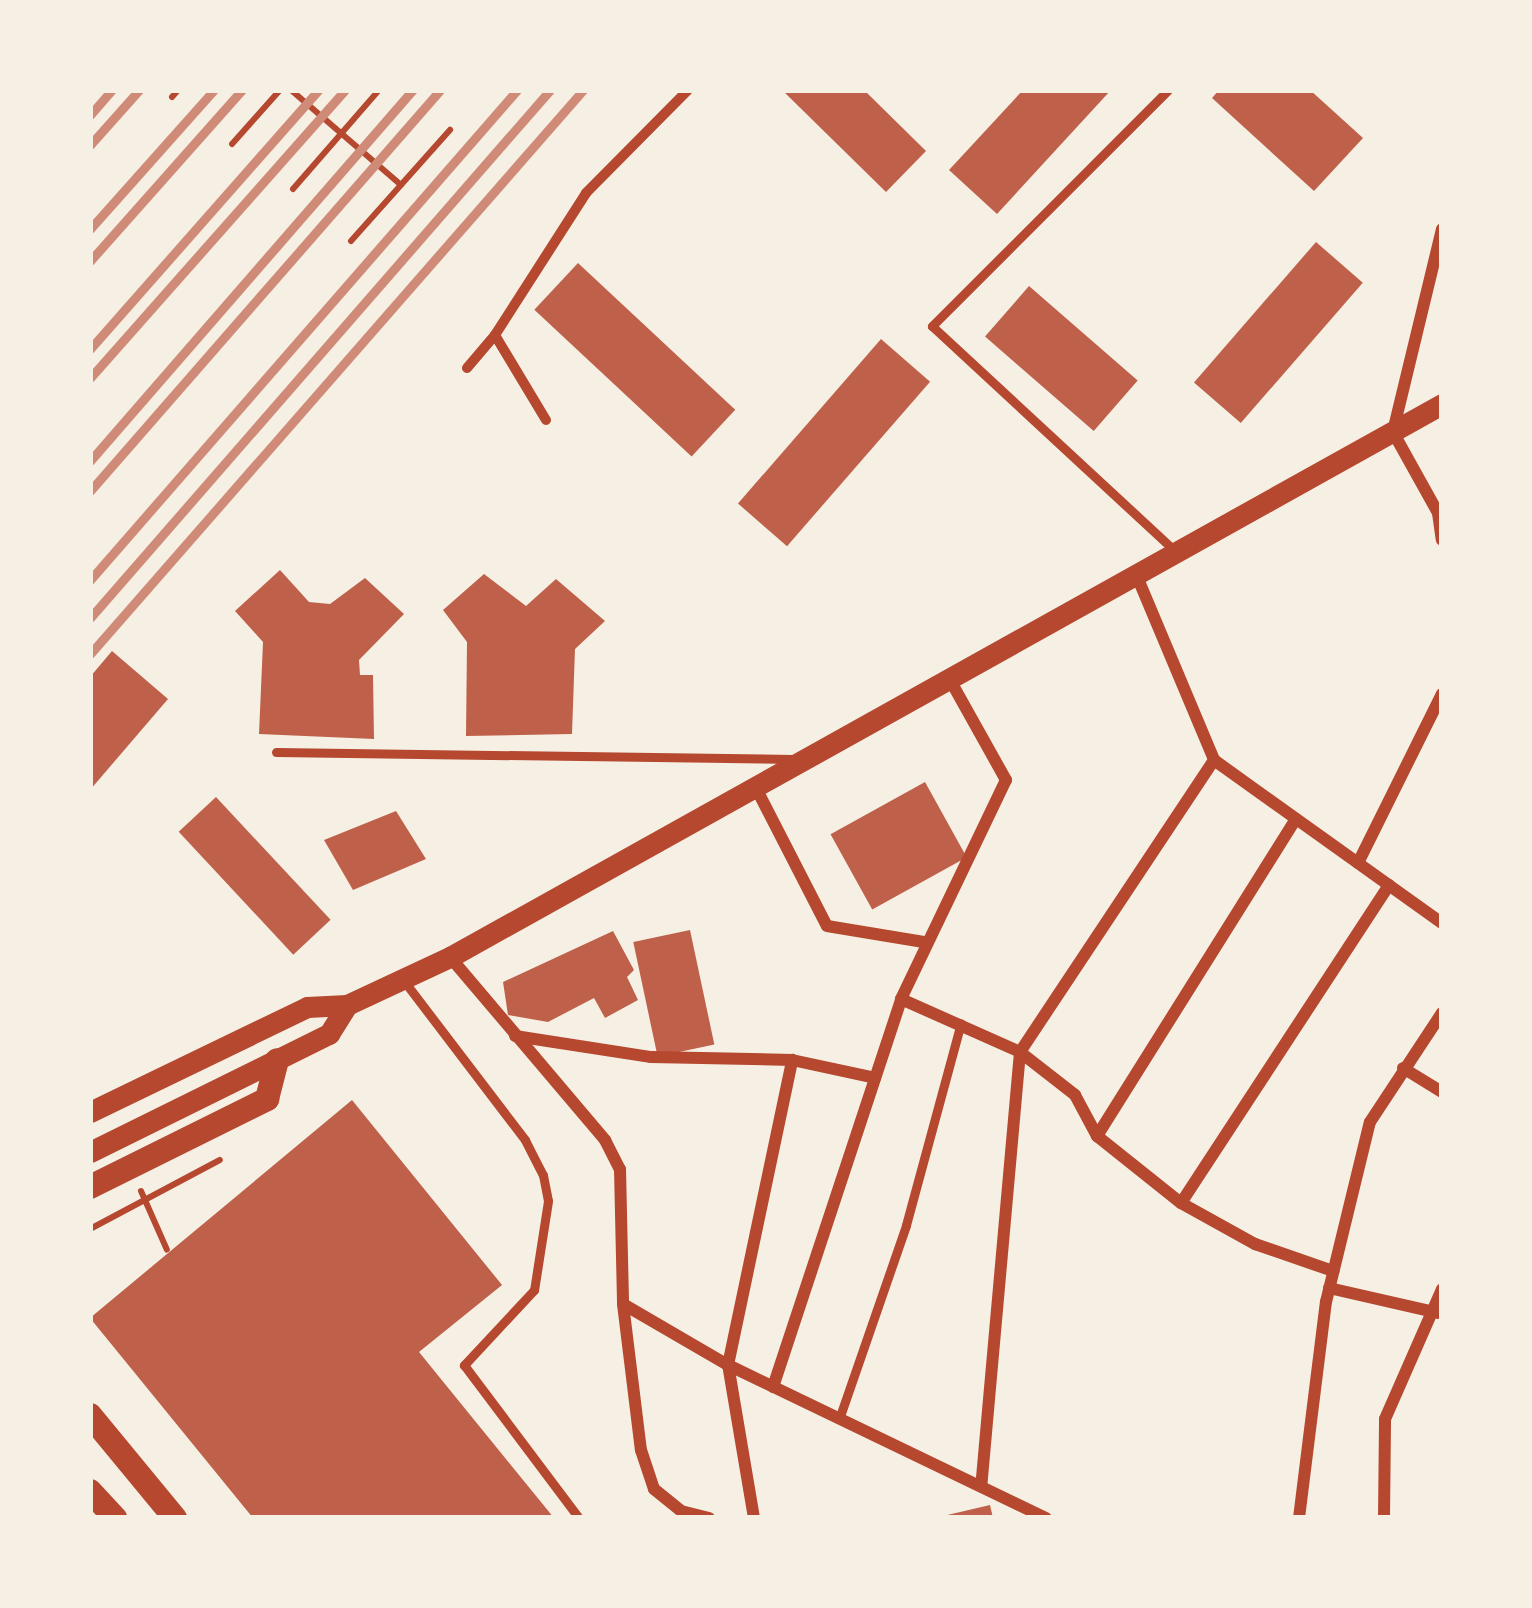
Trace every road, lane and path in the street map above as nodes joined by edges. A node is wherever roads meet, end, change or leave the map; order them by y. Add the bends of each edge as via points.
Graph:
1 (280, 90) edge
2 (291, 90) edge
3 (379, 90) edge
4 (688, 90) edge
5 (1168, 90) edge
6 (450, 130) dead end
7 (339, 133) junction
8 (232, 144) dead end
9 (400, 185) junction
10 (293, 189) dead end
11 (1442, 229) edge
12 (351, 241) dead end
13 (495, 335) junction
14 (466, 368) dead end
15 (1442, 404) edge
16 (546, 420) dead end
17 (1393, 432) junction
18 (1442, 540) edge
19 (1176, 552) junction
20 (1136, 574) junction
21 (948, 677) junction
22 (1442, 694) edge
23 (276, 752) dead end
24 (800, 760) junction
25 (1214, 760) junction
26 (755, 784) junction
27 (1296, 818) junction
28 (1358, 863) junction
29 (1389, 885) junction
30 (1442, 923) edge
31 (925, 942) junction
32 (450, 957) junction
33 (404, 981) junction
34 (901, 999) junction
35 (347, 1005) junction
36 (1442, 1012) edge
37 (961, 1023) junction
38 (515, 1036) junction
39 (1020, 1052) junction
40 (277, 1060) junction
41 (792, 1060) junction
42 (1403, 1068) junction
43 (875, 1078) junction
44 (1442, 1092) edge
45 (90, 1112) edge
46 (1097, 1136) junction
47 (90, 1152) edge
48 (220, 1160) dead end
49 (90, 1187) edge
50 (144, 1198) junction
51 (1180, 1203) junction
52 (90, 1229) edge
53 (167, 1250) dead end
54 (1334, 1270) junction
55 (1329, 1288) junction
56 (1442, 1289) edge
57 (623, 1304) junction
58 (1438, 1313) edge
59 (728, 1365) junction
60 (773, 1387) junction
61 (90, 1414) edge
62 (839, 1419) junction
63 (981, 1486) junction
64 (90, 1491) edge
65 (115, 1518) edge
66 (176, 1518) edge
67 (579, 1518) edge
68 (709, 1518) edge
69 (754, 1518) edge
70 (1046, 1518) edge
71 (1299, 1518) edge
72 (1384, 1518) edge

1 - 8 path
2 - 7 path
3 - 7 path
4 - 13 street via 586,193
5 - 19 lane via 932,326
6 - 9 path
7 - 9 path
7 - 10 path
9 - 12 path
11 - 17 street
13 - 14 street
13 - 16 street
15 - 17 street
17 - 18 street via 1438,513
17 - 19 street
19 - 20 street
20 - 21 street
20 - 25 street
21 - 24 street
21 - 31 street via 1006,781
22 - 28 street
23 - 24 lane
24 - 26 street
25 - 27 street
25 - 39 street
26 - 31 street via 827,926
26 - 32 street
27 - 28 street
27 - 46 street
28 - 29 street
29 - 30 street
29 - 51 street
31 - 34 street
32 - 33 street
32 - 38 street
33 - 35 street
33 - 67 lane via 543,1175 548,1201 534,1291 464,1365
34 - 37 street
34 - 43 street
35 - 40 street via 329,1034
35 - 45 street via 307,1006
36 - 42 street
37 - 39 street
37 - 62 lane via 906,1225
38 - 41 street via 651,1057
38 - 57 street via 605,1140 620,1169
39 - 46 street via 1075,1094
39 - 63 street
40 - 47 street
40 - 49 main road via 267,1099
41 - 43 street
41 - 59 street
42 - 44 street
42 - 54 street via 1370,1122
43 - 60 street
46 - 51 street
48 - 50 path
50 - 52 path
50 - 53 path
51 - 54 street via 1255,1244
54 - 55 street
55 - 58 street
55 - 71 street
56 - 58 street
57 - 59 street
57 - 68 street via 641,1450 654,1489 681,1511
58 - 72 street via 1385,1419
59 - 60 street
59 - 69 street
60 - 62 street
61 - 66 main road
62 - 63 street
63 - 70 street
64 - 65 main road

